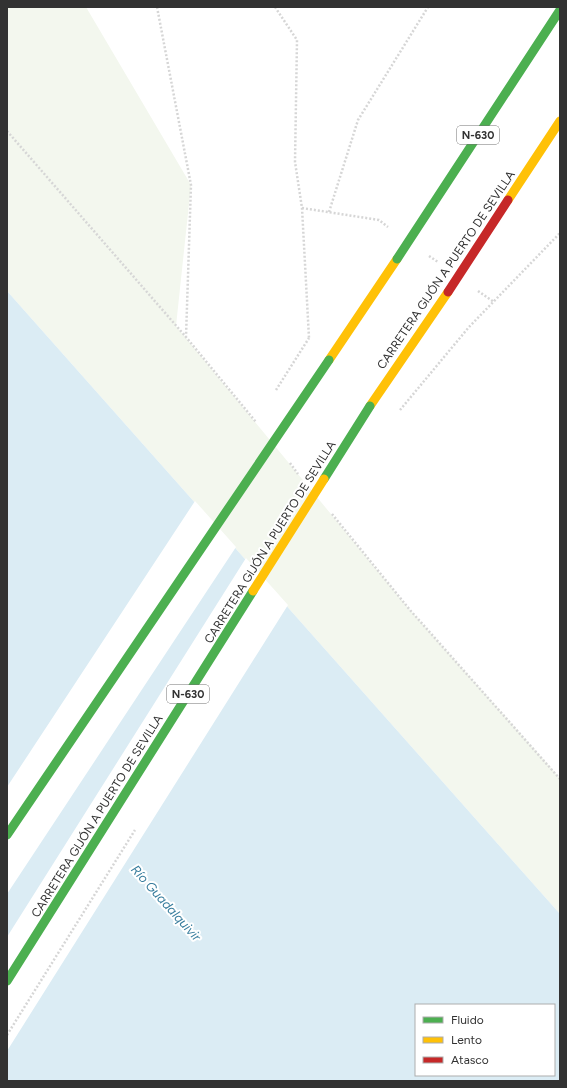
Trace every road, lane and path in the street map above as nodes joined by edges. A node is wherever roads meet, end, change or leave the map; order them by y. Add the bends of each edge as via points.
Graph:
1 (157, 7) edge
2 (275, 7) edge
3 (428, 7) edge
4 (560, 10) edge
5 (560, 120) edge
6 (329, 212) dead end
7 (560, 233) edge
8 (186, 337) dead end
9 (309, 338) dead end
10 (397, 414) dead end
11 (7, 835) edge
12 (7, 982) edge

1 - 8 path via 191,185
2 - 9 path via 297,40 295,162 302,208
3 - 6 path via 358,120
4 - 11 highway, N-630, bridge via 397,259
5 - 12 highway, CARRETERA GIJÓN A PUERTO DE SEVILLA / N-630, bridge via 370,406
7 - 10 path via 469,328

